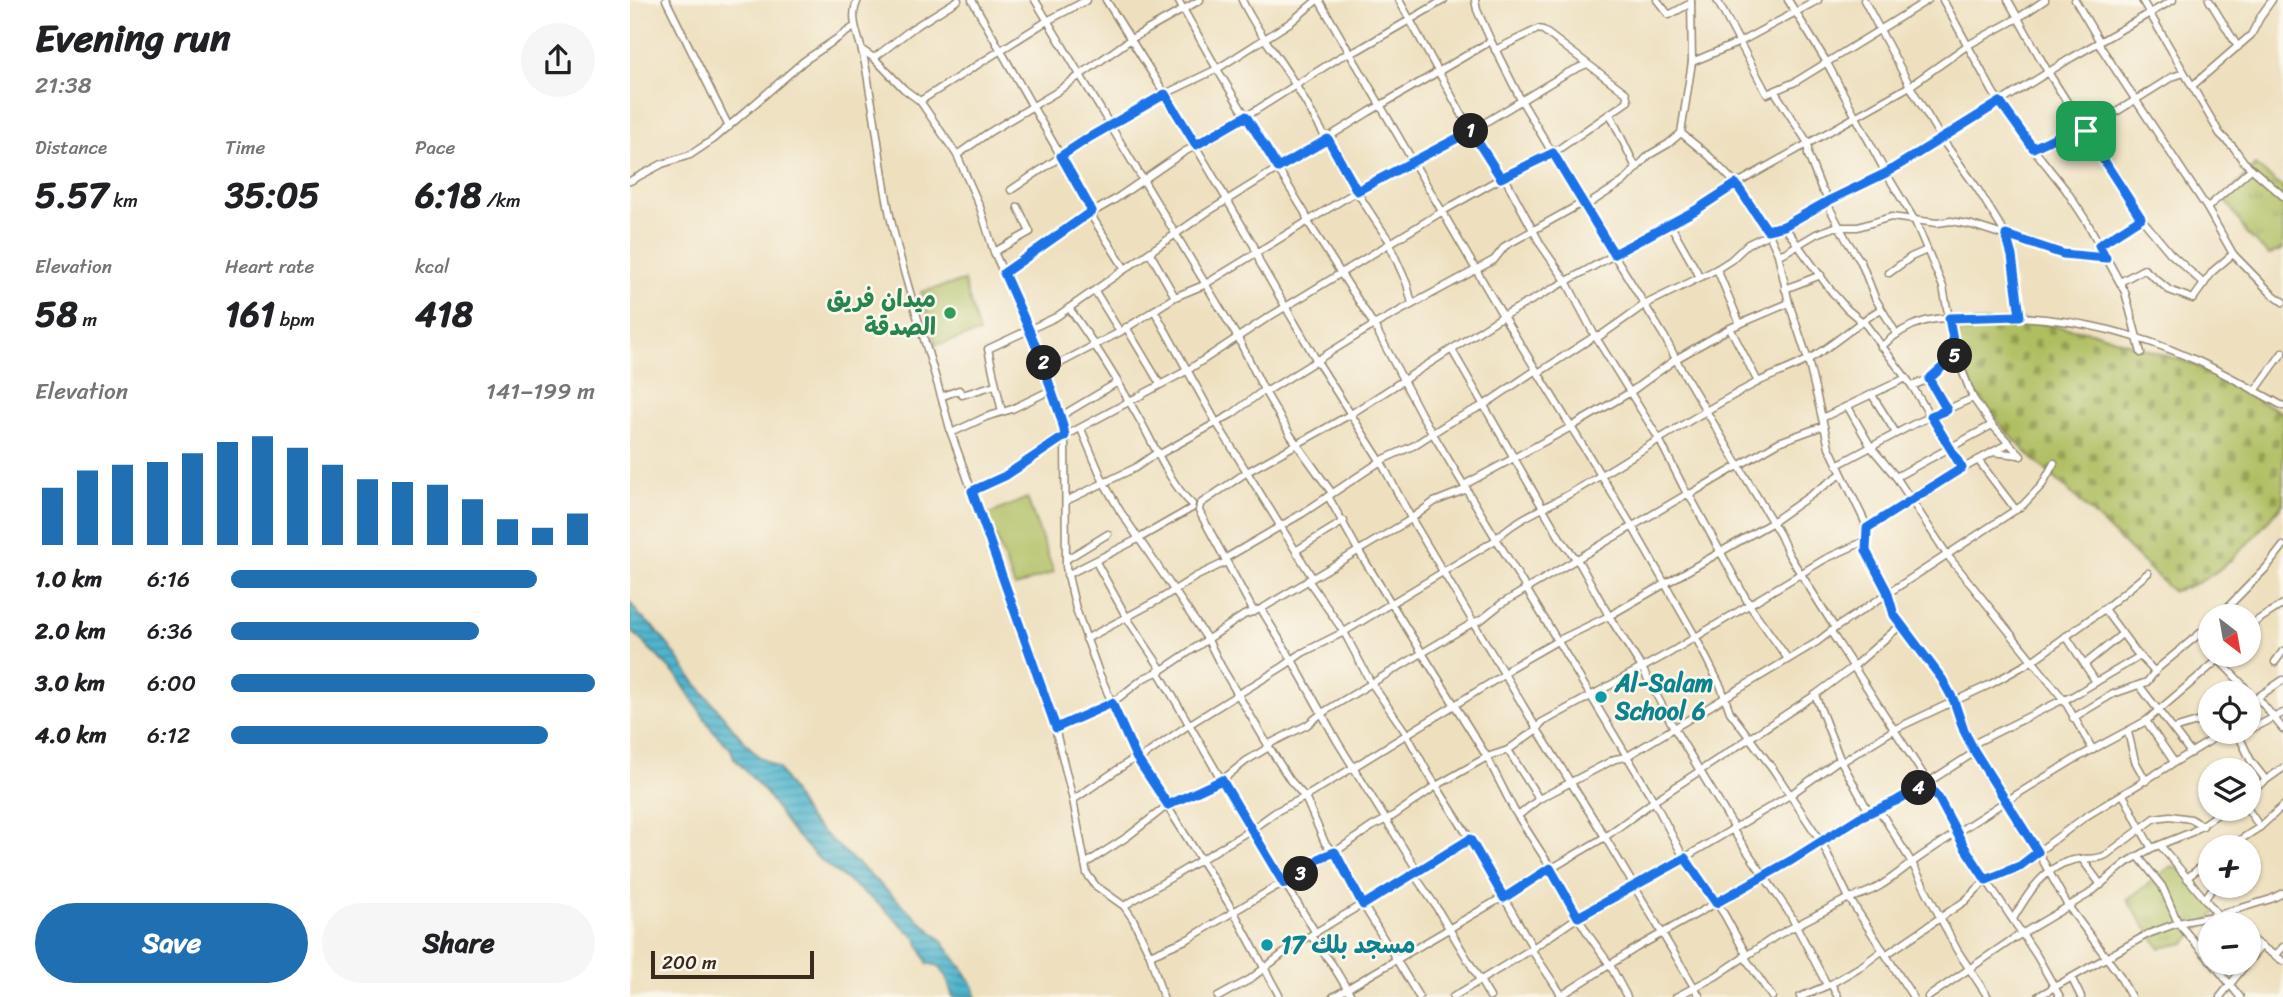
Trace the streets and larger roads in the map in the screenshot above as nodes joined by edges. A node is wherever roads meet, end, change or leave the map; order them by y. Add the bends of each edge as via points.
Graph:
1 (666, 0) edge
2 (858, 0) edge
3 (958, 0) edge
4 (972, 0) edge
5 (1035, 0) edge
6 (1087, 0) edge
7 (1106, 0) edge
8 (1178, 0) edge
9 (1200, 0) edge
10 (1242, 0) edge
11 (1318, 0) edge
12 (1399, 0) edge
13 (1444, 0) edge
14 (1475, 0) edge
15 (1657, 0) edge
16 (1717, 0) edge
17 (1788, 0) edge
18 (1818, 0) edge
19 (1864, 0) edge
20 (1928, 0) edge
21 (1943, 0) edge
22 (2008, 0) edge
23 (2045, 0) edge
24 (2075, 0) edge
25 (2142, 0) edge
26 (2173, 0) edge
27 (2209, 0) edge
28 (2272, 0) edge
29 (1692, 2) edge
30 (1184, 10) junction
31 (1795, 13) junction
32 (2150, 13) junction
33 (2018, 18) junction
34 (1409, 20) junction
35 (1047, 21) junction
36 (854, 27) junction
37 (1880, 29) junction
38 (1264, 38) junction
39 (1131, 39) junction
40 (1491, 41) junction
41 (1740, 42) junction
42 (2099, 43) junction
43 (1968, 45) junction
44 (2238, 47) junction
45 (862, 50) junction
46 (1495, 50) junction
47 (1000, 52) junction
48 (1349, 53) junction
49 (874, 58) junction
50 (1826, 61) junction
51 (1692, 62) junction
52 (1587, 64) junction
53 (1217, 69) junction
54 (1440, 72) junction
55 (2048, 72) junction
56 (2185, 73) junction
57 (1080, 75) junction
58 (1295, 84) junction
59 (1910, 86) junction
60 (2192, 86) junction
61 (1775, 92) junction
62 (1165, 94) junction
63 (1521, 100) junction
64 (920, 101) junction
65 (2135, 101) junction
66 (2000, 102) junction
67 (1033, 105) junction
68 (1382, 106) junction
69 (1610, 114) junction
70 (1246, 116) junction
71 (1855, 116) junction
72 (1109, 126) junction
73 (729, 127) junction
74 (2084, 128) junction
75 (1471, 131) junction
76 (1681, 133) junction
77 (1941, 138) junction
78 (1328, 139) junction
79 (1808, 144) junction
80 (1196, 145) junction
81 (2033, 148) junction
82 (1553, 153) junction
83 (957, 155) junction
84 (1061, 156) junction
85 (1414, 160) junction
86 (1278, 168) junction
87 (1636, 168) junction
88 (2251, 169) junction
89 (1886, 173) junction
90 (1503, 178) junction
91 (630, 181) edge
92 (1142, 181) junction
93 (1736, 184) junction
94 (1011, 190) dead end
95 (1357, 191) junction
96 (2283, 197) edge
97 (1227, 201) junction
98 (1829, 201) junction
99 (1583, 205) junction
100 (1018, 207) dead end
101 (2207, 208) junction
102 (1092, 211) junction
103 (1443, 211) junction
104 (2141, 218) junction
105 (1915, 220) junction
106 (1308, 222) junction
107 (1670, 225) junction
108 (1784, 226) junction
109 (1840, 226) junction
110 (1532, 230) junction
111 (1768, 232) junction
112 (1174, 235) junction
113 (2006, 235) junction
114 (1391, 243) junction
115 (1798, 244) junction
116 (2099, 245) junction
117 (1927, 250) junction
118 (994, 252) junction
119 (1150, 253) junction
120 (1257, 254) junction
121 (1614, 254) junction
122 (1778, 254) junction
123 (2233, 254) junction
124 (2106, 258) junction
125 (1125, 269) junction
126 (1476, 269) junction
127 (1717, 269) junction
128 (1004, 273) junction
129 (1341, 273) junction
130 (1889, 273) dead end
131 (1821, 275) junction
132 (1700, 277) junction
133 (1566, 281) junction
134 (2120, 282) junction
135 (2204, 284) junction
136 (1204, 285) junction
137 (1785, 289) junction
138 (1095, 290) junction
139 (1175, 297) junction
140 (2283, 302) edge
141 (1789, 303) junction
142 (1412, 304) junction
143 (1644, 305) junction
144 (1287, 307) junction
145 (1069, 308) junction
146 (1881, 309) junction
147 (1154, 310) junction
148 (1503, 316) junction
149 (2020, 316) junction
150 (1949, 318) junction
151 (1860, 321) junction
152 (1740, 324) junction
153 (1374, 326) junction
154 (1730, 328) junction
155 (1123, 330) junction
156 (1030, 331) junction
157 (1896, 333) junction
158 (1595, 337) junction
159 (1238, 338) junction
160 (2138, 340) junction
161 (1096, 345) junction
162 (1881, 347) junction
163 (1452, 350) junction
164 (2283, 352) edge
165 (2141, 353) dead end
166 (1956, 355) junction
167 (1676, 359) junction
168 (1808, 360) junction
169 (1317, 361) junction
170 (1046, 370) junction
171 (1188, 370) junction
172 (1537, 371) junction
173 (1906, 379) junction
174 (1929, 379) junction
175 (1404, 380) junction
176 (1118, 382) junction
177 (1758, 382) junction
178 (1160, 384) junction
179 (995, 385) junction
180 (1912, 386) junction
181 (1051, 390) junction
182 (1264, 390) junction
183 (2255, 391) junction
184 (1629, 393) junction
185 (1872, 395) junction
186 (943, 396) junction
187 (1973, 398) junction
188 (1130, 402) junction
189 (1484, 405) junction
190 (2283, 406) edge
191 (1847, 407) junction
192 (1947, 410) junction
193 (1707, 411) junction
194 (1002, 412) junction
195 (1351, 414) junction
196 (1061, 416) junction
197 (1931, 416) junction
198 (1822, 418) junction
199 (1216, 422) junction
200 (1992, 425) junction
201 (1823, 426) junction
202 (1571, 427) junction
203 (1080, 429) junction
204 (951, 433) junction
205 (1896, 433) junction
206 (1434, 434) junction
207 (1065, 436) junction
208 (1659, 439) junction
209 (2009, 443) junction
210 (1297, 446) junction
211 (1871, 447) junction
212 (1950, 449) junction
213 (1992, 452) junction
214 (1159, 453) junction
215 (1513, 458) junction
216 (1978, 460) junction
217 (1381, 461) junction
218 (2054, 463) dead end
219 (1738, 465) junction
220 (1837, 465) junction
221 (1962, 468) junction
222 (1247, 472) junction
223 (1600, 474) junction
224 (1841, 474) junction
225 (1896, 477) junction
226 (1104, 483) junction
227 (1465, 487) junction
228 (972, 491) junction
229 (1686, 494) junction
230 (1330, 495) junction
231 (1910, 500) junction
232 (1066, 501) junction
233 (1196, 507) junction
234 (1543, 508) junction
235 (2015, 510) junction
236 (1411, 518) junction
237 (1343, 521) junction
238 (1771, 523) junction
239 (1282, 526) junction
240 (1632, 526) junction
241 (1867, 528) junction
242 (1108, 534) dead end
243 (1497, 537) junction
244 (1138, 539) junction
245 (1867, 540) junction
246 (2283, 546) edge
247 (1297, 550) junction
248 (1358, 550) junction
249 (1722, 551) junction
250 (1948, 556) junction
251 (1067, 559) junction
252 (1226, 560) junction
253 (1575, 560) junction
254 (1096, 562) junction
255 (1444, 570) junction
256 (1801, 573) junction
257 (2148, 573) dead end
258 (1068, 575) junction
259 (1310, 578) junction
260 (1664, 584) junction
261 (1528, 590) junction
262 (1174, 591) junction
263 (1888, 595) junction
264 (1392, 602) junction
265 (2230, 604) edge
266 (2283, 604) edge
267 (1750, 606) junction
268 (2105, 609) junction
269 (1257, 611) junction
270 (1609, 616) junction
271 (1127, 618) junction
272 (2261, 618) edge
273 (1474, 622) junction
274 (1901, 625) junction
275 (1833, 630) junction
276 (1344, 632) junction
277 (2122, 634) junction
278 (2198, 635) edge
279 (1695, 636) junction
280 (2066, 636) junction
281 (1086, 639) junction
282 (1208, 640) junction
283 (1557, 641) junction
284 (2283, 651) edge
285 (1423, 653) junction
286 (2140, 656) junction
287 (1788, 659) junction
288 (1292, 660) junction
289 (2032, 661) junction
290 (2274, 662) dead end
291 (2085, 664) junction
292 (1854, 666) junction
293 (2210, 667) edge
294 (2230, 667) edge
295 (1642, 668) junction
296 (1160, 670) junction
297 (2155, 673) junction
298 (1505, 674) junction
299 (2283, 680) edge
300 (2241, 681) edge
301 (2096, 682) junction
302 (1373, 684) junction
303 (2139, 685) junction
304 (1238, 694) junction
305 (1591, 695) junction
306 (1815, 695) junction
307 (2261, 695) edge
308 (1724, 697) junction
309 (2064, 700) junction
310 (1954, 701) junction
311 (1112, 703) junction
312 (1454, 705) junction
313 (2261, 708) edge
314 (2157, 710) junction
315 (1322, 713) junction
316 (2283, 713) edge
317 (2073, 718) junction
318 (2273, 719) junction
319 (2146, 721) junction
320 (2198, 722) edge
321 (1190, 724) junction
322 (2261, 724) edge
323 (1056, 728) junction
324 (1674, 728) junction
325 (1537, 729) junction
326 (1895, 729) junction
327 (2174, 729) junction
328 (2283, 729) edge
329 (2128, 732) junction
330 (1406, 733) junction
331 (1750, 739) junction
332 (2202, 744) edge
333 (2243, 744) edge
334 (1269, 746) junction
335 (1973, 749) junction
336 (1508, 750) junction
337 (2093, 750) junction
338 (2190, 752) junction
339 (1488, 757) junction
340 (1626, 757) junction
341 (1137, 759) junction
342 (1841, 760) junction
343 (2174, 762) junction
344 (1352, 767) junction
345 (2283, 768) edge
346 (1701, 772) junction
347 (1222, 780) junction
348 (2266, 780) junction
349 (2146, 781) junction
350 (1927, 783) junction
351 (1572, 784) junction
352 (2261, 784) edge
353 (1436, 786) junction
354 (1790, 795) junction
355 (2123, 795) junction
356 (1305, 796) junction
357 (1539, 799) junction
358 (1073, 800) junction
359 (2006, 801) junction
360 (1654, 802) junction
361 (1168, 805) junction
362 (1878, 808) junction
363 (2281, 810) edge
364 (1869, 812) junction
365 (1518, 816) junction
366 (1385, 820) junction
367 (2209, 821) edge
368 (2256, 821) edge
369 (2203, 826) junction
370 (2260, 827) junction
371 (1733, 828) junction
372 (2139, 829) junction
373 (1252, 830) junction
374 (1958, 833) junction
375 (2248, 835) edge
376 (1605, 837) junction
377 (1470, 839) junction
378 (1822, 843) junction
379 (2160, 845) junction
380 (2152, 848) junction
381 (1335, 852) junction
382 (2038, 852) junction
383 (2138, 856) junction
384 (1685, 858) junction
385 (2082, 859) junction
386 (1200, 860) junction
387 (1912, 863) junction
388 (1085, 864) junction
389 (1550, 868) junction
390 (2198, 869) edge
391 (1415, 872) junction
392 (2049, 872) junction
393 (1765, 876) junction
394 (2187, 878) junction
395 (1986, 880) junction
396 (1284, 884) junction
397 (2101, 885) junction
398 (1634, 887) junction
399 (2281, 896) edge
400 (1504, 898) junction
401 (1849, 898) junction
402 (2205, 899) joint
403 (1716, 903) junction
404 (1363, 905) junction
405 (1124, 906) junction
406 (2068, 906) junction
407 (1234, 912) junction
408 (2216, 912) edge
409 (2228, 912) edge
410 (1578, 917) junction
411 (1940, 917) junction
412 (2013, 919) junction
413 (2198, 919) edge
414 (2178, 923) junction
415 (1796, 926) junction
416 (1449, 928) junction
417 (1661, 933) junction
418 (1313, 934) junction
419 (2021, 934) junction
420 (2198, 946) edge
421 (2261, 946) edge
422 (2283, 947) edge
423 (1532, 948) junction
424 (1885, 952) junction
425 (1150, 955) junction
426 (1745, 955) junction
427 (2275, 956) junction
428 (2107, 958) junction
429 (1396, 960) junction
430 (2283, 961) edge
431 (1610, 965) junction
432 (1263, 968) junction
433 (1970, 969) junction
434 (2223, 975) edge
435 (2238, 975) edge
436 (2072, 979) junction
437 (1481, 980) junction
438 (1829, 984) junction
439 (2231, 984) junction
440 (1694, 987) junction
441 (2054, 987) junction
442 (1347, 988) junction
443 (1561, 996) edge
444 (1163, 997) edge
445 (1218, 997) edge
446 (1280, 997) edge
447 (1333, 997) edge
448 (1352, 997) edge
449 (1419, 997) edge
450 (1453, 997) edge
451 (1490, 997) edge
452 (1627, 997) edge
453 (1676, 997) edge
454 (1700, 997) edge
455 (1772, 997) edge
456 (1800, 997) edge
457 (1838, 997) edge
458 (1913, 997) edge
459 (1928, 997) edge
460 (1987, 997) edge
461 (2037, 997) edge
462 (2060, 997) edge
463 (2081, 997) edge
464 (2131, 997) edge
465 (2220, 997) edge
466 (2241, 997) edge

1 - 73 street
2 - 36 street
3 - 49 street
4 - 47 street
5 - 35 street
6 - 35 street
7 - 39 street
8 - 30 street
9 - 30 street
10 - 38 street
11 - 38 street
11 - 48 street
12 - 34 street
13 - 34 street
14 - 40 street
15 - 29 street via 1669,15
16 - 41 street
17 - 31 street
18 - 31 street
19 - 37 street
20 - 37 street
21 - 43 street
22 - 33 street
23 - 33 street
24 - 42 street
25 - 32 street
26 - 32 street
27 - 44 street
28 - 44 street via 2255,31
29 - 51 street
30 - 39 street
30 - 53 street
31 - 41 street
31 - 50 street
32 - 42 street
32 - 56 street
33 - 43 street
33 - 55 street
34 - 48 street
34 - 54 street
35 - 47 street
35 - 57 street
36 - 45 street
36 - 73 street via 804,61
37 - 50 street
37 - 59 street
38 - 53 street
38 - 58 street
39 - 57 street
39 - 62 street
40 - 46 street
40 - 54 street
41 - 51 street
41 - 61 street via 1768,94
42 - 55 street
42 - 65 street
43 - 59 street
43 - 66 street
44 - 60 street
45 - 49 street
45 - 186 street via 892,225
46 - 52 street via 1540,29
46 - 63 street
47 - 64 street
47 - 67 street
48 - 58 street
48 - 68 street
49 - 64 street
50 - 61 street
50 - 71 street
51 - 76 street
52 - 63 street
52 - 69 street via 1628,96 1628,101
53 - 62 street
53 - 70 street
54 - 68 street
54 - 75 street
55 - 66 street
55 - 74 street
56 - 60 street
56 - 65 street
57 - 67 street
57 - 72 street
58 - 70 street
58 - 78 street
59 - 71 street
59 - 77 street
60 - 88 street via 2220,134
61 - 79 street
62 - 72 street
62 - 80 street
63 - 75 street
63 - 82 street
64 - 83 street
65 - 74 street
65 - 101 street
66 - 77 street
66 - 81 street
67 - 83 street
67 - 84 street
68 - 78 street
68 - 85 street
69 - 82 street
69 - 87 street
70 - 80 street
70 - 86 street
71 - 79 street
71 - 89 street
72 - 84 street
72 - 92 street
73 - 91 street via 690,155
74 - 81 street
74 - 104 street
75 - 85 street
75 - 90 street
76 - 87 street
76 - 93 street
77 - 89 street
77 - 113 street
78 - 86 street
78 - 95 street
79 - 93 street
79 - 98 street via 1808,155
80 - 92 street
80 - 97 street
81 - 116 street via 2088,222
82 - 90 street
82 - 99 street
83 - 118 street
84 - 94 street
84 - 102 street
85 - 95 street
85 - 103 street
86 - 97 street
86 - 106 street
87 - 99 street via 1623,182
88 - 96 street
88 - 101 street
89 - 98 street
89 - 105 street
90 - 103 street
90 - 110 street
92 - 102 street
92 - 112 street
93 - 107 street
93 - 111 street
95 - 106 street
95 - 114 street
97 - 112 street
97 - 120 street
98 - 108 street
98 - 109 street
99 - 110 street
99 - 121 street
100 - 118 street via 1030,232
101 - 123 street
102 - 125 street
102 - 128 street
103 - 114 street
103 - 126 street
104 - 116 street
104 - 135 street
105 - 109 street via 1891,217 1858,227
105 - 113 street via 1951,221
105 - 117 street
106 - 120 street
106 - 129 street
107 - 121 street
107 - 132 street
108 - 111 street
108 - 115 street
109 - 115 street
109 - 146 street
110 - 126 street
110 - 133 street
111 - 122 street
111 - 127 street
112 - 119 street
112 - 136 street
113 - 124 street via 2063,254
113 - 149 street
114 - 129 street
114 - 142 street
115 - 122 street
115 - 131 street
116 - 124 street
117 - 130 street
117 - 150 street
118 - 128 street
119 - 125 street
119 - 139 street
120 - 136 street
120 - 144 street
121 - 133 street
121 - 143 street
122 - 137 street
123 - 135 street
123 - 140 street
124 - 134 street
125 - 138 street
126 - 142 street
126 - 148 street
127 - 132 street
127 - 152 street
128 - 156 street
129 - 144 street
129 - 153 street
131 - 137 street
131 - 151 street
132 - 143 street
133 - 148 street
133 - 158 street
134 - 135 street via 2144,270 2191,300
134 - 160 street
136 - 139 street
136 - 159 street
137 - 141 street
138 - 145 street
138 - 155 street
139 - 147 street
141 - 152 street
141 - 168 street
142 - 153 street
143 - 158 street
143 - 167 street
144 - 159 street
144 - 169 street
145 - 156 street
145 - 161 street
146 - 151 street
146 - 157 street
147 - 155 street
147 - 171 street
148 - 163 street
148 - 172 street
149 - 150 street
149 - 160 street via 2098,327
150 - 157 street via 1926,319
150 - 166 street
151 - 162 street
151 - 168 street
152 - 154 street
153 - 169 street
153 - 175 street
154 - 167 street
154 - 177 street
155 - 161 street
155 - 178 street
156 - 170 street
156 - 179 street via 988,349
157 - 162 street
158 - 172 street
158 - 184 street
159 - 171 street
159 - 182 street
160 - 165 street
160 - 183 street via 2193,359
161 - 170 street
161 - 176 street
162 - 173 street
163 - 175 street
163 - 189 street
164 - 183 street
166 - 174 street
166 - 187 street
167 - 184 street
167 - 193 street
168 - 177 street
168 - 198 street
169 - 182 street
169 - 195 street
170 - 181 street
171 - 178 street
171 - 199 street
172 - 189 street
172 - 202 street
173 - 180 street
173 - 185 street
174 - 180 street
174 - 192 street
175 - 195 street
175 - 206 street
176 - 188 street
176 - 196 street
177 - 193 street
178 - 188 street
179 - 186 street
179 - 194 street
180 - 197 street
181 - 194 street
181 - 196 street
182 - 199 street
182 - 210 street
183 - 190 street
184 - 202 street
184 - 208 street
185 - 191 street
185 - 205 street
186 - 204 street
187 - 192 street
187 - 200 street
188 - 203 street
188 - 214 street
189 - 206 street
189 - 215 street
191 - 198 street
191 - 211 street
192 - 197 street
193 - 208 street
193 - 219 street
194 - 204 street
195 - 210 street
195 - 217 street
196 - 207 street
197 - 205 street
197 - 212 street
198 - 201 street
199 - 214 street
199 - 222 street
200 - 209 street
200 - 212 street
201 - 219 street via 1779,442
201 - 220 street
202 - 215 street
202 - 223 street
203 - 207 street
203 - 226 street
204 - 228 street
205 - 211 street
206 - 217 street
206 - 227 street
207 - 228 street via 1005,476
207 - 232 street
208 - 223 street
208 - 229 street
209 - 213 street
209 - 213 street via 2021,456
210 - 222 street
210 - 230 street
211 - 220 street
211 - 225 street
212 - 221 street
212 - 225 street
213 - 216 street
214 - 226 street
214 - 233 street via 1184,496
215 - 227 street
215 - 234 street
216 - 221 street
216 - 235 street
217 - 230 street
217 - 236 street
218 - 235 street via 2042,485
219 - 229 street
219 - 238 street
220 - 224 street
221 - 231 street
222 - 233 street
222 - 239 street
223 - 234 street
223 - 240 street
224 - 238 street
224 - 241 street
225 - 231 street
226 - 232 street
226 - 244 street
227 - 236 street
227 - 243 street
228 - 323 street
229 - 240 street
229 - 249 street
230 - 237 street
230 - 239 street
231 - 241 street
231 - 250 street
232 - 251 street
233 - 244 street
233 - 252 street
234 - 243 street
234 - 253 street
235 - 250 street
236 - 248 street
236 - 255 street
237 - 247 street
237 - 248 street
238 - 249 street
238 - 256 street
239 - 247 street
239 - 252 street
240 - 253 street
240 - 260 street
241 - 245 street
242 - 251 street
243 - 255 street
243 - 261 street
244 - 254 street
244 - 262 street
245 - 256 street
245 - 263 street via 1866,551
246 - 265 street
247 - 259 street
248 - 259 street
248 - 264 street
249 - 260 street
249 - 267 street
250 - 263 street
250 - 289 street
251 - 258 street
252 - 262 street
252 - 269 street
253 - 261 street
253 - 270 street
254 - 258 street
254 - 271 street
255 - 264 street
255 - 273 street
256 - 267 street
256 - 275 street
257 - 268 street
258 - 281 street
259 - 269 street
259 - 276 street
260 - 270 street
260 - 279 street
261 - 273 street
261 - 283 street
262 - 271 street
262 - 282 street
263 - 274 street
263 - 275 street
264 - 276 street
264 - 285 street
266 - 272 street
267 - 279 street
267 - 287 street
268 - 277 street
268 - 280 street
269 - 282 street
269 - 288 street
270 - 283 street
270 - 295 street
271 - 281 street
271 - 296 street
273 - 285 street
273 - 298 street
274 - 292 street
274 - 310 street
275 - 287 street
275 - 292 street
276 - 288 street
276 - 302 street
277 - 286 street
277 - 291 street
278 - 297 street
279 - 295 street
279 - 308 street
280 - 289 street
280 - 291 street
281 - 311 street
282 - 296 street
282 - 304 street
283 - 298 street
283 - 305 street
284 - 290 street
285 - 302 street
285 - 312 street
286 - 297 street
286 - 301 street
287 - 308 street
288 - 304 street
288 - 315 street
289 - 309 street
289 - 310 street
291 - 301 street
292 - 306 street
292 - 326 street
293 - 314 street
294 - 300 street
295 - 305 street
295 - 324 street
296 - 311 street
296 - 321 street
297 - 303 street
298 - 312 street
298 - 325 street
299 - 307 street
301 - 309 street
302 - 315 street
302 - 330 street
303 - 314 street
303 - 317 street via 2113,694
304 - 321 street
304 - 334 street
305 - 325 street
305 - 340 street
306 - 331 street
306 - 342 street
308 - 324 street
308 - 331 street
309 - 317 street
309 - 335 street
310 - 326 street
310 - 335 street
311 - 323 street
311 - 341 street
312 - 330 street
312 - 339 street
313 - 318 street
314 - 319 street
314 - 327 street
315 - 334 street
315 - 344 street
316 - 318 street
317 - 337 street
318 - 322 street
318 - 328 street
319 - 329 street
319 - 343 street
320 - 327 street
321 - 341 street
321 - 347 street
323 - 358 street
324 - 340 street
324 - 346 street
325 - 336 street
325 - 351 street
326 - 342 street
326 - 350 street
327 - 338 street
329 - 337 street
329 - 349 street
330 - 344 street
330 - 353 street
331 - 346 street
331 - 354 street
332 - 338 street
333 - 348 street
334 - 347 street
334 - 356 street
335 - 350 street
335 - 359 street
336 - 339 street
336 - 357 street
337 - 359 street
338 - 343 street
339 - 353 street
339 - 365 street
340 - 351 street
340 - 360 street
341 - 358 street
341 - 361 street
342 - 354 street
342 - 364 street
343 - 349 street
344 - 356 street
344 - 366 street
345 - 348 street
346 - 360 street
346 - 371 street
347 - 361 street
347 - 373 street
348 - 352 street
349 - 355 street
350 - 362 street
350 - 374 street
351 - 357 street
351 - 376 street
353 - 366 street
353 - 377 street
354 - 371 street
354 - 378 street
355 - 372 street
355 - 382 street via 2076,822
356 - 373 street
356 - 381 street via 1325,843
357 - 365 street
358 - 388 street
359 - 374 street
359 - 382 street
360 - 376 street
360 - 384 street
361 - 386 street
361 - 388 street
362 - 364 street
362 - 387 street
363 - 370 street
364 - 378 street
365 - 389 street
366 - 381 street
366 - 391 street
367 - 369 street
368 - 370 street
369 - 372 street via 2164,815
369 - 379 street
370 - 375 street
371 - 384 street
371 - 393 street
372 - 380 street
372 - 385 street via 2099,859
373 - 386 street
373 - 396 street
374 - 387 street
374 - 395 street
376 - 389 street
376 - 398 street
377 - 391 street
377 - 400 street
378 - 393 street
378 - 401 street
379 - 380 street
379 - 394 street
380 - 383 street
381 - 396 street
381 - 404 street
382 - 392 street
382 - 395 street via 2020,866
383 - 397 street
383 - 414 street via 2162,886
384 - 398 street
384 - 403 street
385 - 392 street
385 - 397 street
386 - 405 street
386 - 407 street
387 - 401 street via 1889,882
387 - 411 street
388 - 405 street via 1090,879
389 - 400 street
389 - 410 street
390 - 394 street
391 - 404 street
391 - 416 street
392 - 406 street
392 - 412 street via 2029,892
393 - 403 street
393 - 415 street
394 - 402 street
395 - 411 street
395 - 412 street
396 - 407 street
396 - 418 street
397 - 406 street
398 - 410 street
398 - 417 street
399 - 409 street
400 - 416 street
400 - 423 street
401 - 415 street
401 - 424 street
402 - 408 street
403 - 417 street
403 - 426 street
404 - 418 street
404 - 429 street
405 - 425 street
406 - 419 street
406 - 428 street
407 - 425 street
407 - 432 street
410 - 423 street
410 - 431 street
411 - 424 street
411 - 433 street
412 - 419 street
413 - 414 street
414 - 420 street
414 - 428 street
415 - 426 street
415 - 438 street
416 - 429 street
416 - 437 street
417 - 431 street
417 - 440 street
418 - 432 street
418 - 442 street
419 - 433 street
419 - 441 street
421 - 427 street
422 - 427 street
423 - 437 street
423 - 443 street
424 - 438 street
424 - 458 street
425 - 444 street
426 - 440 street
426 - 455 street
427 - 430 street
428 - 436 street
428 - 464 street
429 - 442 street
429 - 449 street
431 - 443 street
431 - 452 street
432 - 445 street
432 - 446 street
433 - 459 street
433 - 460 street
434 - 439 street
435 - 439 street
436 - 441 street
436 - 463 street
437 - 450 street
437 - 451 street
438 - 456 street
438 - 457 street
439 - 465 street
439 - 466 street
440 - 453 street
440 - 454 street
441 - 461 street
441 - 462 street
442 - 447 street
442 - 448 street

